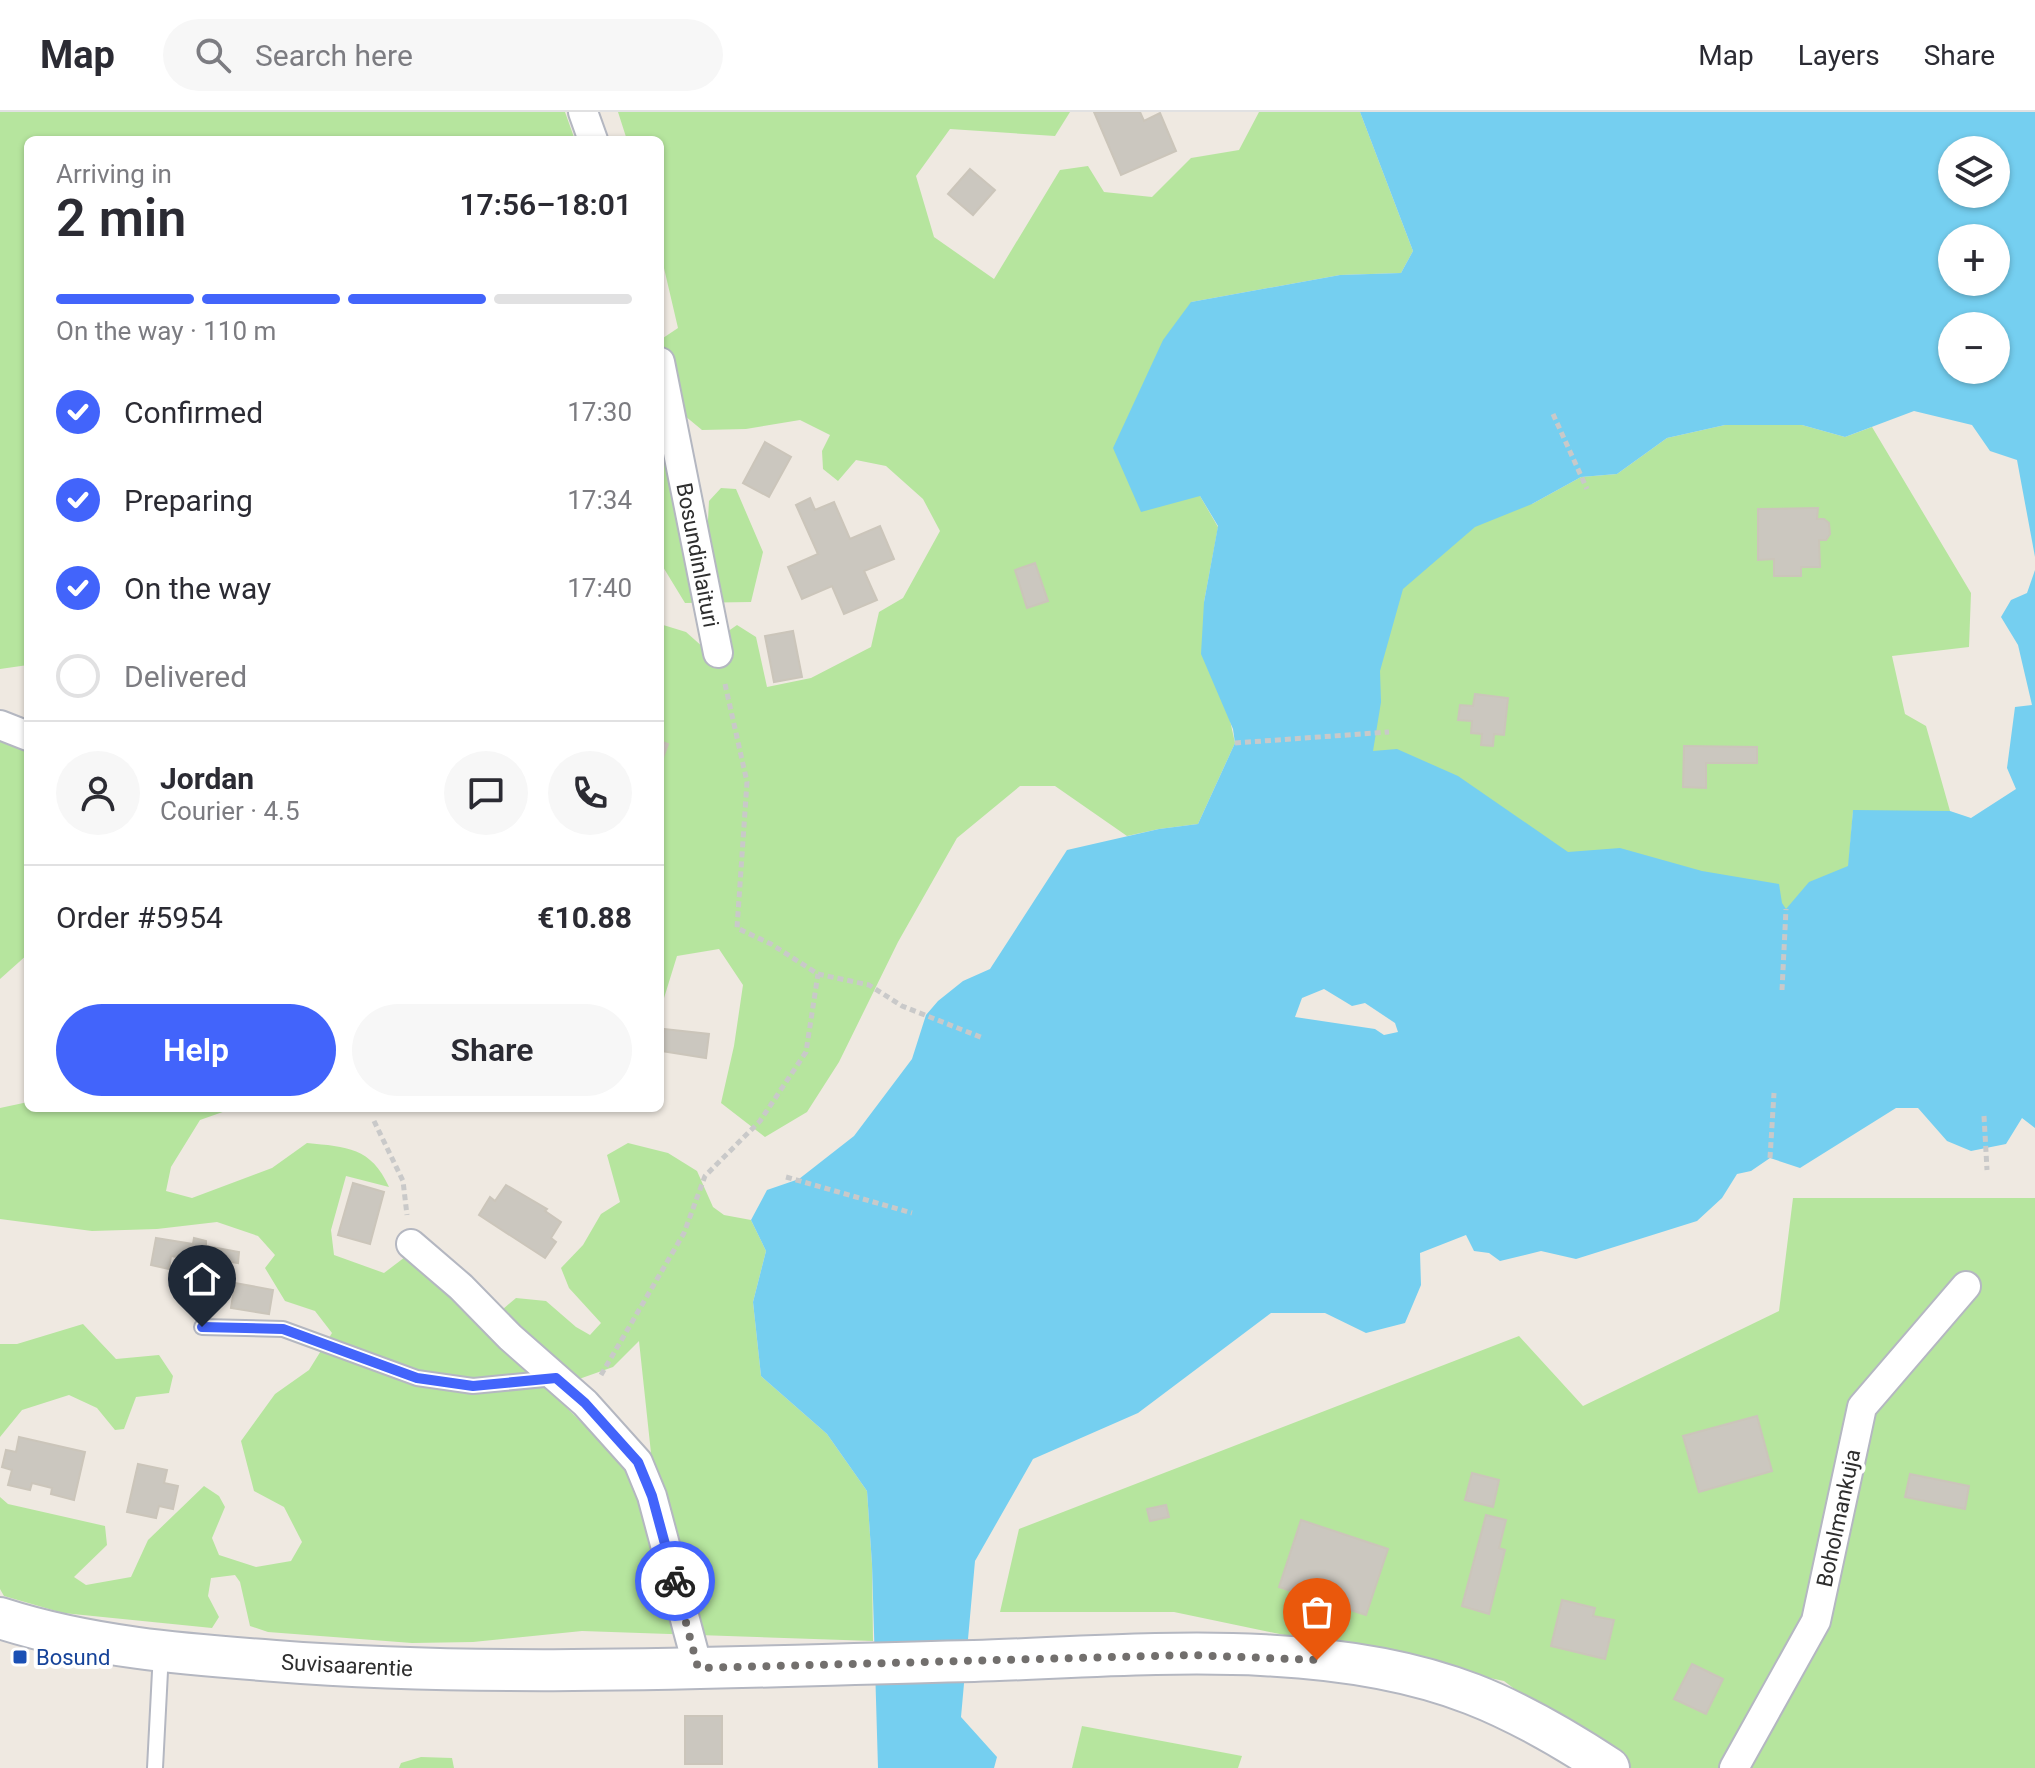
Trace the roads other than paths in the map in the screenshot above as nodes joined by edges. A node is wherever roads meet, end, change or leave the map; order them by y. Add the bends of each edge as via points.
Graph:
1 (583, 112) edge
2 (592, 136) edge
3 (664, 382) edge
4 (718, 653) road end
5 (0, 725) edge
6 (24, 734) edge
7 (411, 1244) road end
8 (1966, 1286) dead end
9 (202, 1327) dead end
10 (556, 1378) junction
11 (0, 1618) edge
12 (161, 1652) junction
13 (698, 1668) junction
14 (155, 1768) edge
15 (1609, 1768) edge
16 (1734, 1768) edge

1 - 2 street
3 - 4 street, Bosundinlaituri
5 - 6 street
7 - 10 street
8 - 16 street, Boholmankuja via 1862,1407 1816,1621
9 - 10 lane via 283,1329 417,1378 473,1386
10 - 13 street via 638,1462
11 - 12 street, Suvisaarentie via 70,1637
12 - 13 street, Suvisaarentie via 445,1670
12 - 14 lane
13 - 15 street, Suvisaarentie via 1250,1656 1317,1660 1457,1689 1549,1729

